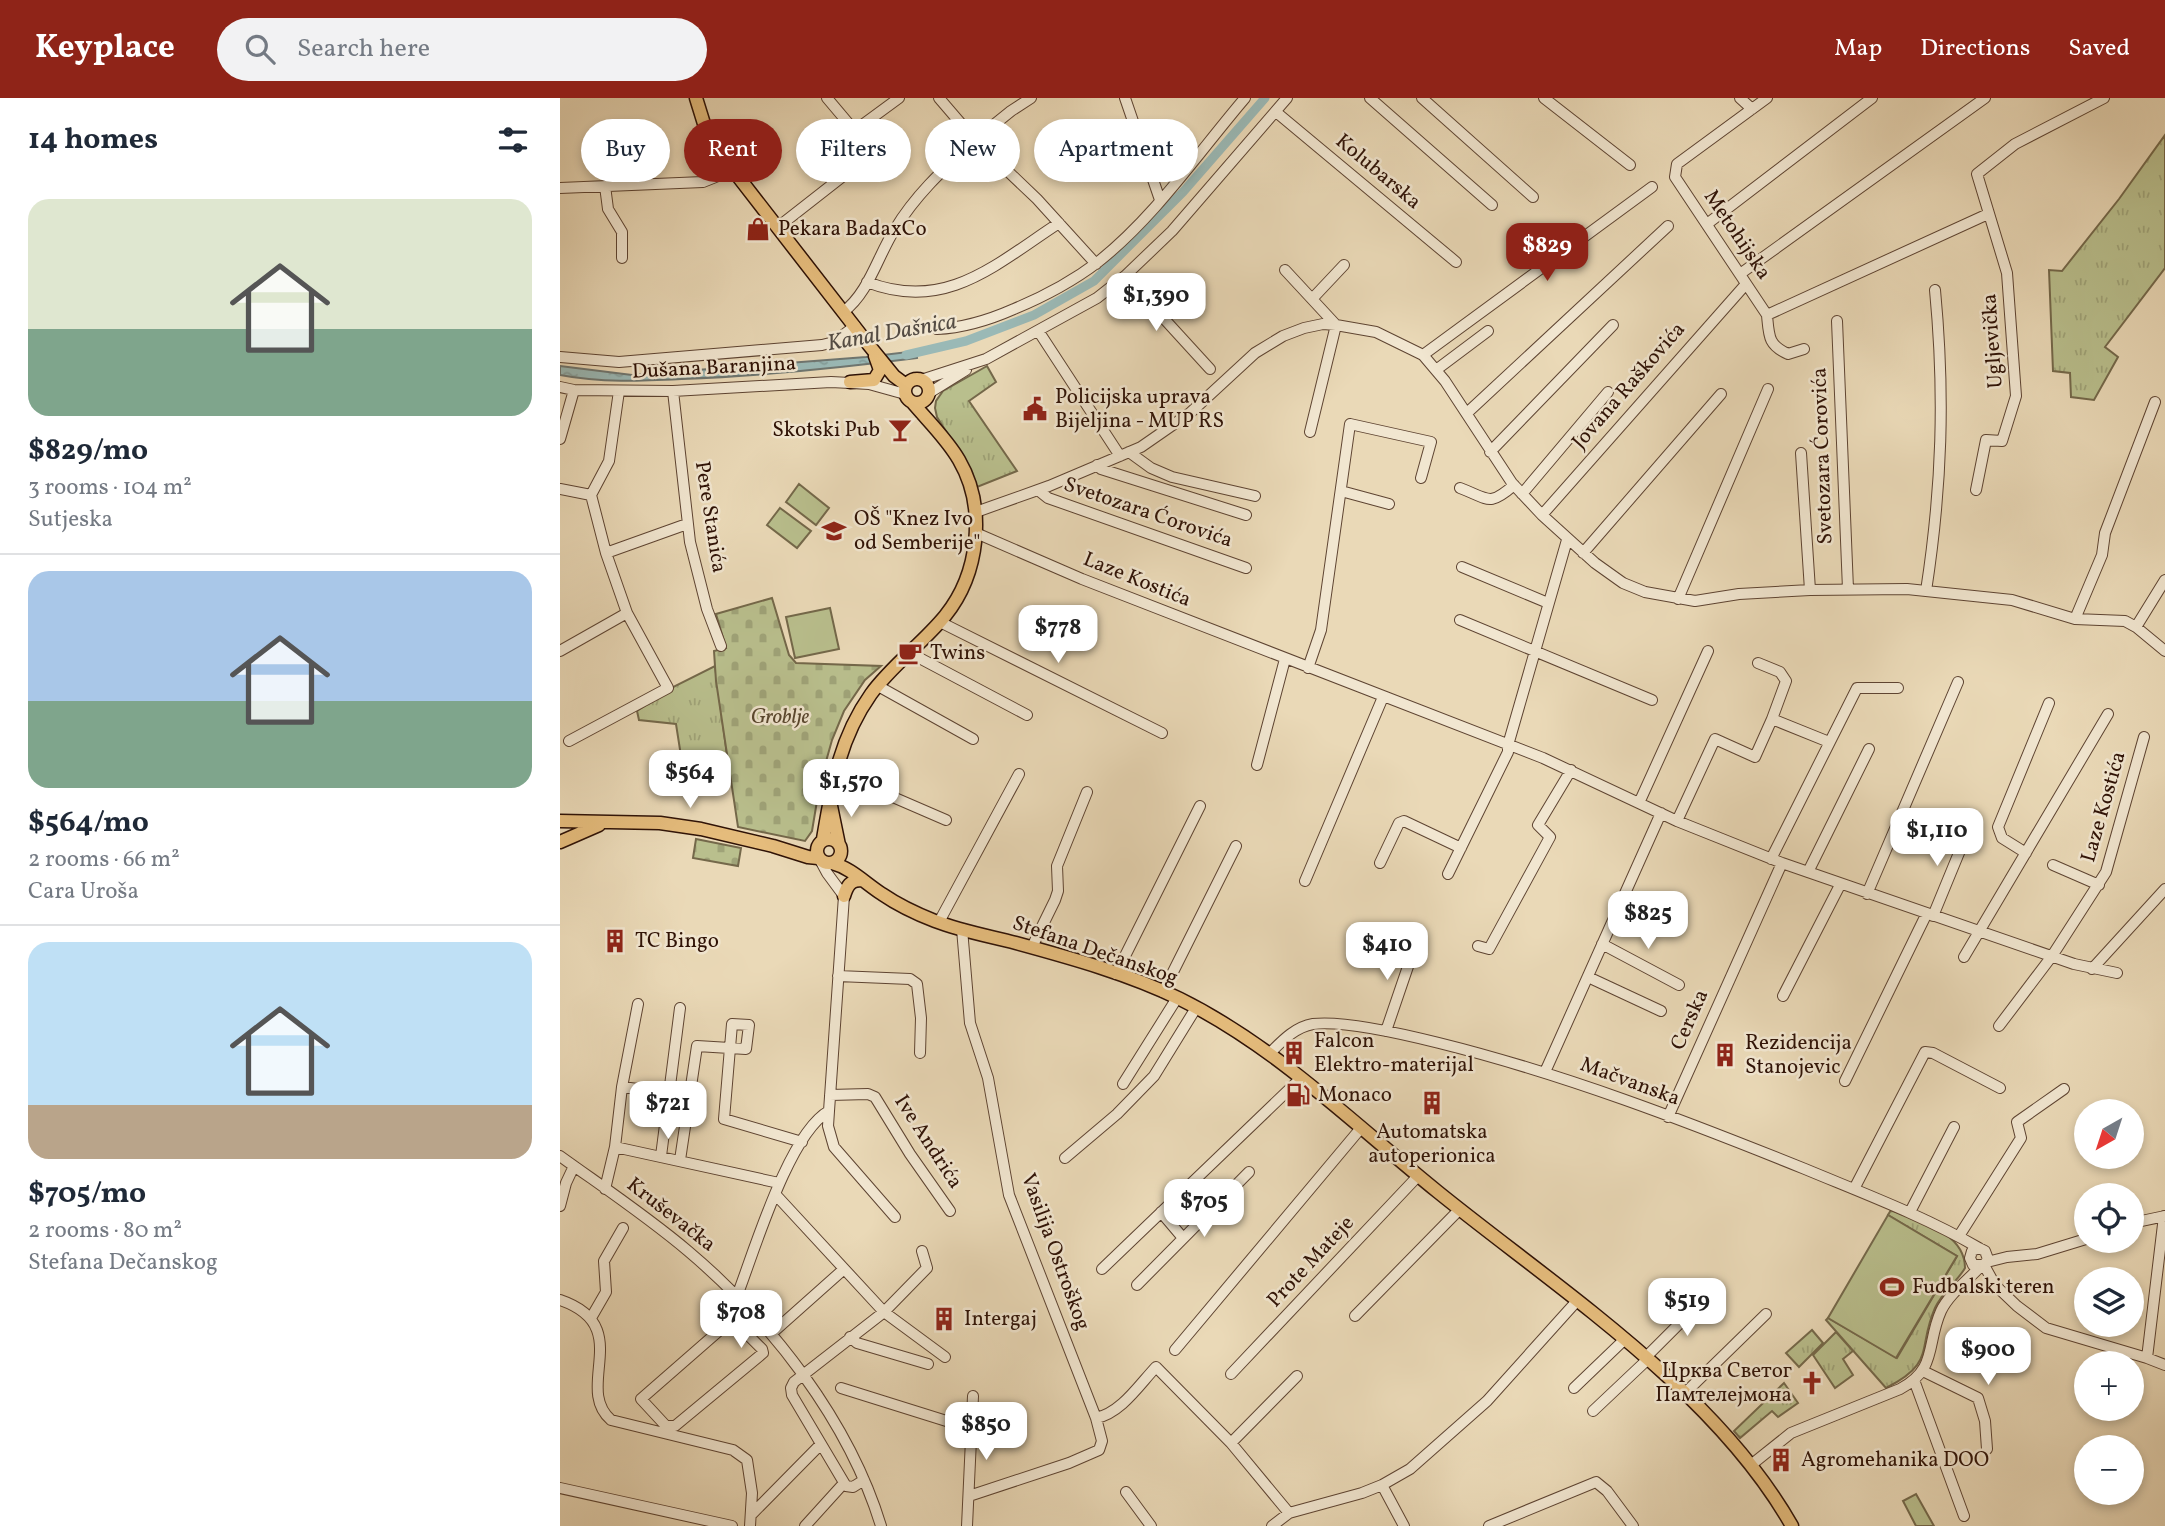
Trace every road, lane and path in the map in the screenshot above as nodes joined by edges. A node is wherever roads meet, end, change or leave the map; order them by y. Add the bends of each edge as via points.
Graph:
1 (696, 98) edge
2 (827, 98) edge
3 (899, 98) edge
4 (939, 98) edge
5 (1031, 98) edge
6 (1125, 98) edge
7 (1245, 98) edge
8 (1287, 98) edge
9 (1370, 98) edge
10 (1422, 98) edge
11 (1544, 98) edge
12 (1740, 98) edge
13 (1766, 98) edge
14 (1872, 98) edge
15 (1985, 98) edge
16 (2105, 98) edge
17 (1752, 109) junction
18 (1276, 112) junction
19 (703, 119) edge
20 (844, 119) edge
21 (870, 119) edge
22 (957, 119) edge
23 (1001, 119) edge
24 (1630, 165) dead end
25 (703, 182) edge
26 (742, 182) edge
27 (838, 182) edge
28 (930, 182) edge
29 (1020, 182) edge
30 (605, 187) junction
31 (1652, 187) dead end
32 (560, 188) edge
33 (1532, 197) dead end
34 (1160, 200) junction
35 (1492, 205) dead end
36 (1988, 214) junction
37 (1059, 223) junction
38 (1707, 223) junction
39 (1668, 226) dead end
40 (778, 228) junction
41 (622, 258) dead end
42 (1456, 262) dead end
43 (1096, 264) junction
44 (1344, 265) dead end
45 (1285, 270) dead end
46 (1740, 274) junction
47 (1125, 276) junction
48 (867, 282) junction
49 (1746, 284) junction
50 (1935, 290) dead end
51 (1312, 299) junction
52 (843, 312) junction
53 (1767, 315) junction
54 (1837, 321) dead end
55 (1335, 325) junction
56 (1613, 325) dead end
57 (855, 326) junction
58 (936, 329) dead end
59 (1488, 331) dead end
60 (1039, 332) junction
61 (1804, 349) dead end
62 (1423, 355) junction
63 (560, 357) edge
64 (975, 364) junction
65 (883, 366) junction
66 (1210, 369) dead end
67 (1436, 370) junction
68 (850, 382) junction
69 (560, 387) edge
70 (910, 388) junction
71 (1768, 388) dead end
72 (574, 390) junction
73 (619, 391) junction
74 (673, 391) junction
75 (1608, 391) dead end
76 (1721, 394) dead end
77 (928, 395) junction
78 (2155, 402) dead end
79 (1467, 413) junction
80 (1310, 432) dead end
81 (939, 433) junction
82 (560, 439) edge
83 (1490, 452) junction
84 (1801, 453) dead end
85 (1125, 454) junction
86 (1097, 465) junction
87 (1421, 478) dead end
88 (1514, 485) junction
89 (1460, 488) dead end
90 (560, 489) edge
91 (1038, 490) junction
92 (1976, 490) dead end
93 (1340, 491) junction
94 (1522, 494) junction
95 (591, 495) junction
96 (1255, 496) dead end
97 (1389, 504) dead end
98 (975, 512) junction
99 (1246, 515) dead end
100 (1542, 515) junction
101 (687, 524) junction
102 (976, 533) junction
103 (1567, 540) junction
104 (606, 553) junction
105 (1583, 553) junction
106 (1462, 567) dead end
107 (1246, 568) dead end
108 (2165, 580) edge
109 (1848, 589) junction
110 (1810, 590) junction
111 (1926, 591) junction
112 (1678, 599) junction
113 (1548, 603) junction
114 (627, 613) junction
115 (2076, 619) junction
116 (1460, 620) dead end
117 (940, 622) junction
118 (2136, 626) junction
119 (721, 646) dead end
120 (560, 651) edge
121 (1708, 651) dead end
122 (2165, 651) edge
123 (1535, 652) junction
124 (910, 653) junction
125 (1285, 659) junction
126 (1758, 663) dead end
127 (1308, 668) junction
128 (1958, 682) dead end
129 (878, 686) junction
130 (1898, 688) dead end
131 (1383, 697) junction
132 (1652, 700) dead end
133 (2049, 703) dead end
134 (2108, 714) dead end
135 (1027, 715) dead end
136 (1772, 719) junction
137 (1162, 733) dead end
138 (2144, 737) dead end
139 (973, 739) dead end
140 (569, 741) dead end
141 (1829, 742) junction
142 (1507, 745) junction
143 (1869, 749) dead end
144 (1257, 765) dead end
145 (1571, 770) junction
146 (835, 772) junction
147 (1019, 774) dead end
148 (1087, 792) dead end
149 (830, 799) junction
150 (1639, 803) junction
151 (1200, 806) dead end
152 (1661, 813) junction
153 (946, 820) dead end
154 (560, 821) edge
155 (1677, 821) junction
156 (602, 824) junction
157 (1968, 831) dead end
158 (822, 840) junction
159 (560, 842) edge
160 (773, 846) junction
161 (1236, 846) dead end
162 (840, 847) junction
163 (1461, 848) junction
164 (2026, 853) junction
165 (825, 861) junction
166 (1777, 861) junction
167 (1380, 863) dead end
168 (2053, 866) dead end
169 (1808, 872) junction
170 (1448, 874) dead end
171 (862, 880) junction
172 (1305, 881) dead end
173 (1840, 885) junction
174 (2099, 885) junction
175 (874, 889) junction
176 (2165, 889) edge
177 (1867, 894) junction
178 (844, 896) junction
179 (1930, 915) junction
180 (939, 922) junction
181 (961, 929) junction
182 (1979, 931) junction
183 (1416, 943) dead end
184 (1602, 944) junction
185 (1478, 946) dead end
186 (1032, 947) junction
187 (2052, 956) junction
188 (1964, 957) dead end
189 (2092, 968) junction
190 (2118, 973) dead end
191 (1116, 974) junction
192 (838, 976) junction
193 (1588, 977) junction
194 (1679, 985) dead end
195 (1163, 992) junction
196 (1783, 996) dead end
197 (1177, 998) junction
198 (638, 1004) dead end
199 (680, 1007) dead end
200 (1196, 1008) junction
201 (1661, 1011) dead end
202 (1998, 1026) dead end
203 (1386, 1031) junction
204 (920, 1053) dead end
205 (1270, 1053) junction
206 (1545, 1072) junction
207 (1301, 1078) junction
208 (1845, 1081) dead end
209 (1123, 1084) dead end
210 (622, 1087) junction
211 (2000, 1088) dead end
212 (2064, 1089) dead end
213 (669, 1093) junction
214 (830, 1095) junction
215 (829, 1111) junction
216 (1668, 1117) junction
217 (1954, 1127) dead end
218 (1361, 1128) junction
219 (802, 1142) junction
220 (615, 1147) junction
221 (560, 1156) edge
222 (661, 1156) junction
223 (1065, 1157) dead end
224 (680, 1160) junction
225 (574, 1167) junction
226 (1249, 1172) dead end
227 (1418, 1176) junction
228 (779, 1183) junction
229 (605, 1189) junction
230 (1854, 1189) junction
231 (775, 1194) junction
232 (560, 1206) edge
233 (1460, 1209) junction
234 (950, 1211) dead end
235 (1161, 1212) junction
236 (1910, 1212) junction
237 (2164, 1216) edge
238 (895, 1217) dead end
239 (2144, 1220) edge
240 (624, 1227) dead end
241 (1955, 1234) junction
242 (1183, 1238) junction
243 (2074, 1243) edge
244 (1982, 1249) junction
245 (922, 1251) dead end
246 (2015, 1256) junction
247 (1978, 1263) junction
248 (844, 1269) junction
249 (1102, 1269) dead end
250 (1137, 1285) dead end
251 (1962, 1285) junction
252 (1995, 1285) junction
253 (737, 1296) junction
254 (1707, 1296) dead end
255 (560, 1300) edge
256 (1576, 1302) junction
257 (747, 1306) junction
258 (884, 1312) junction
259 (1766, 1314) dead end
260 (1355, 1316) dead end
261 (591, 1318) junction
262 (731, 1322) junction
263 (771, 1334) junction
264 (850, 1337) junction
265 (1624, 1340) junction
266 (1175, 1350) dead end
267 (945, 1357) dead end
268 (2147, 1358) junction
269 (1646, 1359) junction
270 (928, 1364) dead end
271 (2165, 1365) edge
272 (1923, 1371) junction
273 (802, 1374) junction
274 (1231, 1374) dead end
275 (1297, 1376) dead end
276 (1914, 1380) junction
277 (841, 1388) dead end
278 (1574, 1388) dead end
279 (1685, 1393) junction
280 (973, 1396) dead end
281 (1593, 1411) dead end
282 (1096, 1418) junction
283 (972, 1429) junction
284 (1231, 1443) junction
285 (821, 1444) junction
286 (1987, 1450) dead end
287 (1751, 1465) junction
288 (864, 1480) junction
289 (844, 1483) junction
290 (1382, 1485) junction
291 (560, 1488) edge
292 (1126, 1492) dead end
293 (969, 1496) junction
294 (1289, 1513) junction
295 (752, 1514) junction
296 (1964, 1516) dead end
297 (1631, 1523) edge
298 (732, 1526) edge
299 (750, 1526) edge
300 (805, 1526) edge
301 (881, 1526) edge
302 (967, 1526) edge
303 (1151, 1526) edge
304 (1272, 1526) edge
305 (1404, 1526) edge
306 (1489, 1526) edge
307 (1792, 1526) edge

1 - 19 main road
2 - 20 street
3 - 21 street
4 - 22 street
5 - 23 street
6 - 34 street
7 - 34 street
8 - 18 street
9 - 35 street
10 - 33 street
11 - 24 street
12 - 17 street
13 - 17 street
14 - 38 street
15 - 46 street
16 - 36 street, Ugljevička via 2015,144 1977,174
17 - 38 street, Metohijska via 1677,164 1675,177
18 - 42 street, Kolubarska
18 - 47 street via 1172,231
25 - 30 street
26 - 40 main road
27 - 40 street
28 - 48 street via 894,230
29 - 37 street
30 - 32 street
30 - 41 street via 608,209 622,232
31 - 62 street
34 - 43 street
36 - 53 street
36 - 92 street, Ugljevička via 2007,273 2017,396 2002,441 1986,440
37 - 43 street
37 - 48 street via 952,287 914,293
38 - 46 street, Metohijska
39 - 79 street
40 - 52 main road
43 - 58 street via 1001,315 956,329
44 - 51 street
45 - 51 street
46 - 49 street, Metohijska
47 - 60 street
47 - 66 street
48 - 52 street
49 - 53 street, Metohijska
49 - 100 street, Jovana Raškovića
50 - 111 street via 1941,350 1941,471
51 - 55 street
52 - 57 main road
53 - 61 street, Metohijska via 1776,348 1788,354
54 - 109 street, Svetozara Ćorovića
55 - 62 street, Svetozara Ćorovića via 1376,332
55 - 80 street
55 - 85 street, Svetozara Ćorovića via 1304,328 1255,353 1169,430
56 - 83 street
57 - 63 street via 822,345 619,362
57 - 65 main road
59 - 67 street
60 - 64 street
60 - 85 street
62 - 67 street, Svetozara Ćorovića
64 - 70 street
64 - 77 street
65 - 68 main road via 874,380
65 - 70 main road
67 - 79 street, Svetozara Ćorovića
68 - 70 street, Dušana Baranjina
68 - 74 street, Dušana Baranjina
69 - 72 street, Dušana Baranjina
70 - 77 main road via 927,385
70 - 77 main road via 920,403
70 - 81 main road
71 - 112 street
72 - 73 street, Dušana Baranjina
72 - 82 street
73 - 74 street, Dušana Baranjina
73 - 95 street via 609,461
74 - 101 street, Pere Stanića
75 - 94 street
76 - 105 street
77 - 81 main road
78 - 115 street
79 - 83 street, Svetozara Ćorovića
81 - 98 main road via 960,461
83 - 88 street, Svetozara Ćorovića
84 - 110 street, Svetozara Ćorovića
85 - 86 street, Svetozara Ćorovića
85 - 96 street, Svetozara Ćorovića via 1172,477
86 - 91 street, Svetozara Ćorovića
86 - 99 street, Svetozara Ćorovića
87 - 93 street via 1431,442 1350,424
88 - 89 street via 1491,501
88 - 94 street, Svetozara Ćorovića
90 - 95 street
91 - 98 street, Svetozara Ćorovića
91 - 107 street, Svetozara Ćorovića via 1048,499
93 - 97 street
93 - 127 street via 1321,630
94 - 100 street, Svetozara Ćorovića
95 - 104 street
98 - 102 main road
100 - 103 street, Svetozara Ćorovića
101 - 104 street
101 - 119 street, Pere Stanića via 707,609
102 - 117 main road via 963,586
102 - 125 street, Laze Kostića
103 - 105 street, Svetozara Ćorovića
103 - 113 street
104 - 114 street
105 - 112 street, Svetozara Ćorovića via 1623,583
106 - 113 street
108 - 118 street
109 - 110 street, Svetozara Ćorovića
109 - 111 street, Svetozara Ćorovića
110 - 112 street, Svetozara Ćorovića
111 - 115 street, Svetozara Ćorovića via 2012,600
113 - 123 street
114 - 120 street
114 - 140 street via 668,688
115 - 118 street, Svetozara Ćorovića via 2110,619
116 - 123 street
117 - 124 main road
117 - 137 street
118 - 122 street, Svetozara Ćorovića
121 - 150 street
123 - 132 street
123 - 142 street
124 - 129 main road
124 - 135 street
125 - 127 street, Laze Kostića
125 - 144 street
126 - 136 street via 1780,672 1786,681
127 - 131 street, Laze Kostića
128 - 177 street
129 - 139 street
129 - 146 main road via 859,713
130 - 141 street via 1857,688
131 - 142 street, Laze Kostića
131 - 172 street
133 - 164 street via 1998,827 2002,838
134 - 164 street, Laze Kostića
136 - 141 street
136 - 155 street via 1755,757 1716,739
138 - 174 street, Laze Kostića
141 - 166 street
142 - 145 street, Laze Kostića
142 - 163 street via 1505,759
143 - 169 street
145 - 150 street, Laze Kostića
145 - 185 street via 1538,825 1550,837 1489,949
146 - 149 main road
146 - 153 street
147 - 180 street
148 - 186 street via 1057,866 1055,900
149 - 158 main road
149 - 162 main road
150 - 152 street, Laze Kostića
151 - 191 street
152 - 155 street, Laze Kostića
152 - 184 street
154 - 156 main road
155 - 166 street, Laze Kostića
156 - 159 main road
156 - 160 main road via 660,823
157 - 179 street
158 - 160 main road via 797,847
158 - 162 main road via 831,839
158 - 165 main road via 816,849
160 - 165 main road
161 - 195 street
162 - 165 main road via 840,856
162 - 175 main road
163 - 167 street via 1404,821
163 - 170 street
164 - 182 street, Laze Kostića
165 - 171 main road via 844,866
165 - 178 street via 827,873
166 - 169 street, Laze Kostića
166 - 216 street, Cerska
168 - 174 street
169 - 173 street, Laze Kostića
171 - 175 main road
171 - 178 main road via 848,885
173 - 177 street, Laze Kostića
173 - 196 street
174 - 187 street, Laze Kostića
175 - 180 main road, Stefana Dečanskog
176 - 189 street
177 - 179 street, Laze Kostića
178 - 192 street
179 - 182 street, Laze Kostića
179 - 208 street
180 - 181 main road, Stefana Dečanskog
181 - 186 main road, Stefana Dečanskog
181 - 282 street, Vasilija Ostroškog via 970,1023 988,1078 1009,1195
182 - 187 street, Laze Kostića
182 - 188 street, Laze Kostića
183 - 203 street
184 - 193 street
184 - 194 street
186 - 191 main road, Stefana Dečanskog
187 - 189 street, Laze Kostića
187 - 202 street, Laze Kostića
189 - 190 street, Laze Kostića
191 - 195 main road, Stefana Dečanskog
192 - 204 street via 911,979 917,984
192 - 214 street
193 - 201 street
193 - 206 street
195 - 197 main road, Stefana Dečanskog
197 - 200 main road, Stefana Dečanskog
197 - 209 street
198 - 210 street
199 - 213 street
200 - 205 main road, Stefana Dečanskog
200 - 223 street via 1154,1076
203 - 205 street, Mačvanska via 1315,1024 1291,1033
203 - 206 street, Mačvanska
205 - 207 main road, Stefana Dečanskog
206 - 216 street, Mačvanska
207 - 218 main road, Stefana Dečanskog
207 - 235 street
210 - 213 street
210 - 220 street
211 - 230 street via 1925,1052
212 - 241 street via 2017,1122 2021,1138
213 - 222 street
214 - 215 street
214 - 234 street, Ive Andrića via 875,1097
215 - 219 street
215 - 238 street via 834,1147
216 - 230 street, Mačvanska
217 - 236 street
218 - 227 main road, Stefana Dečanskog
218 - 266 street
219 - 224 street via 724,1119 728,1047 697,1046
219 - 228 street
220 - 222 street
220 - 229 street
221 - 225 street, Kruševačka
222 - 224 street
224 - 228 street
225 - 229 street, Kruševačka
225 - 232 street
226 - 242 street
227 - 233 main road, Stefana Dečanskog
227 - 274 street, Prote Mateje
228 - 231 street
229 - 253 street, Kruševačka via 688,1250
230 - 236 street, Mačvanska
231 - 248 street
231 - 253 street
233 - 256 main road, Stefana Dečanskog
233 - 260 street
235 - 242 street
235 - 249 street
236 - 241 street, Mačvanska
237 - 239 street
237 - 268 street
240 - 261 street, Kruševačka via 604,1261 606,1292
241 - 244 street, Mačvanska
241 - 247 street
242 - 250 street
243 - 246 street
244 - 246 street
244 - 247 street via 1988,1255
244 - 247 street via 1972,1251
245 - 258 street via 927,1268
246 - 247 street
247 - 251 street
247 - 252 street
248 - 258 street
248 - 263 street
251 - 252 street via 1979,1281
251 - 272 street via 1941,1311
252 - 268 street via 2056,1333
253 - 257 street, Kruševačka
254 - 269 street
255 - 261 street
256 - 265 main road, Stefana Dečanskog
256 - 290 street via 1487,1401 1410,1469
257 - 262 street
257 - 263 street, Kruševačka
258 - 264 street
258 - 267 street
259 - 279 street
261 - 295 street via 600,1346 598,1400 603,1413 611,1420 741,1455 749,1465
262 - 262 street via 763,1353 675,1426 666,1426 641,1399
263 - 273 street, Kruševačka
264 - 270 street
264 - 273 street
265 - 269 main road, Stefana Dečanskog
265 - 278 street
268 - 271 street
269 - 279 main road, Stefana Dečanskog
269 - 281 street
272 - 276 street
272 - 286 street via 1978,1398
273 - 285 street via 791,1388 792,1395
273 - 288 street, Kruševačka
275 - 284 street
276 - 287 street via 1791,1433
276 - 296 street
277 - 283 street
279 - 287 main road, Stefana Dečanskog
280 - 283 street
282 - 284 street via 1118,1407 1156,1367
282 - 293 street, Vasilija Ostroškog via 1102,1441 1098,1450
283 - 293 street
284 - 294 street
285 - 289 street
285 - 295 street
287 - 307 main road, Stefana Dečanskog
288 - 289 street via 853,1487
288 - 301 street, Kruševačka
289 - 300 street
290 - 294 street
290 - 305 street
291 - 298 street
292 - 303 street
293 - 302 street
294 - 304 street
295 - 299 street
297 - 306 street via 1596,1482

